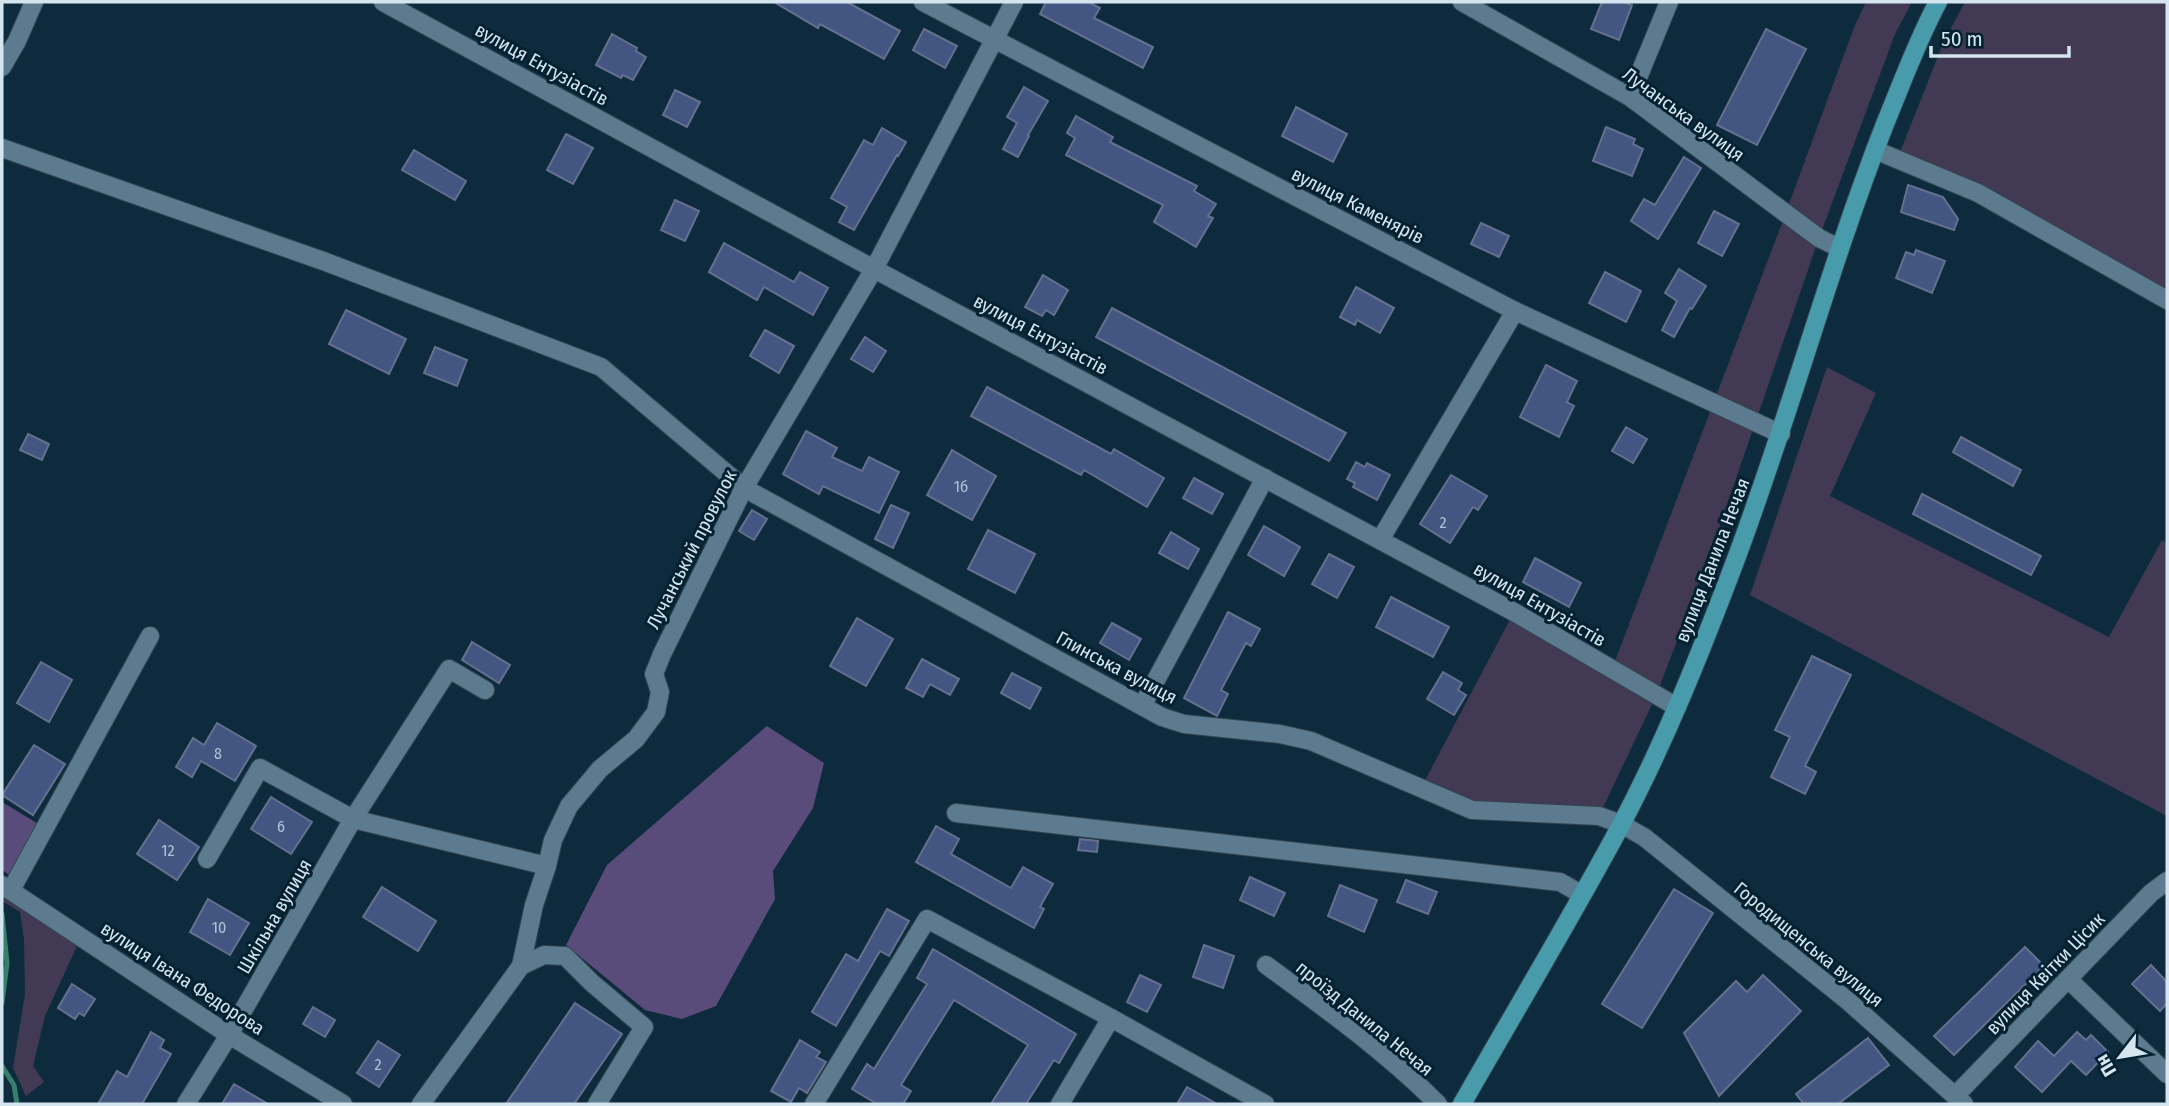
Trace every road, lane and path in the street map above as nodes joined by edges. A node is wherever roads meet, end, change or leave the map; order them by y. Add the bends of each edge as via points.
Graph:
1 (34, 2) edge
2 (383, 2) edge
3 (923, 2) edge
4 (1014, 2) edge
5 (1462, 2) edge
6 (1669, 2) edge
7 (1938, 2) edge
8 (994, 39) junction
9 (2, 68) edge
10 (1630, 97) junction
11 (2, 148) edge
12 (1875, 150) junction
13 (1839, 248) junction
14 (874, 269) junction
15 (2167, 300) edge
16 (1515, 311) junction
17 (1781, 434) junction
18 (1265, 478) junction
19 (744, 488) junction
20 (1380, 540) junction
21 (150, 636) dead end
22 (485, 690) dead end
23 (1142, 706) junction
24 (1677, 707) junction
25 (956, 813) dead end
26 (353, 819) junction
27 (1621, 824) junction
28 (207, 859) dead end
29 (547, 866) junction
30 (2167, 881) edge
31 (6, 887) edge
32 (1581, 894) junction
33 (1266, 965) dead end
34 (521, 966) junction
35 (2069, 979) junction
36 (1111, 1018) junction
37 (229, 1035) junction
38 (2167, 1074) edge
39 (1959, 1100) edge
40 (186, 1104) edge
41 (343, 1104) edge
42 (421, 1104) edge
43 (597, 1104) edge
44 (814, 1104) edge
45 (1060, 1104) edge
46 (1265, 1104) edge
47 (1438, 1104) edge
48 (1462, 1104) edge

1 - 9 street
2 - 14 street, вулиця Ентузіастів
3 - 8 street, вулиця Каменярів
4 - 8 street, Лучанський провулок
5 - 10 street, Лучанська вулиця
6 - 10 street
7 - 12 main road, вулиця Данила Нечая via 1921,33
8 - 14 street, Лучанський провулок
8 - 16 street, вулиця Каменярів
10 - 13 street, Лучанська вулиця via 1819,238
11 - 19 street, Глинська вулиця via 326,262 601,367
12 - 13 main road, вулиця Данила Нечая
12 - 15 street via 1978,193
13 - 17 main road, вулиця Данила Нечая
14 - 18 street, вулиця Ентузіастів
14 - 19 street, Лучанський провулок
16 - 17 street, вулиця Каменярів
16 - 20 street
17 - 24 main road, вулиця Данила Нечая
18 - 20 street, вулиця Ентузіастів
18 - 23 street
19 - 23 street, Глинська вулиця
19 - 29 street, Лучанський провулок via 654,674 660,692 656,712 636,739 600,769 569,806
20 - 24 street, вулиця Ентузіастів via 1514,611
21 - 31 street
22 - 26 street, Шкільна вулиця via 449,668
23 - 27 street, Глинська вулиця via 1184,724 1311,741 1472,810 1599,816
24 - 27 main road, вулиця Данила Нечая
25 - 32 street via 1560,882
26 - 28 street via 260,768
26 - 29 street
26 - 37 street, Шкільна вулиця
27 - 32 main road, вулиця Данила Нечая
27 - 39 street, Городищенська вулиця via 1644,837 1838,992
29 - 34 street, Лучанський провулок
30 - 35 street, вулиця Квітки Цісик
31 - 37 street, вулиця Івана Федорова
32 - 48 main road, вулиця Данила Нечая
33 - 47 street, проїзд Данила Нечая
34 - 42 street, Лучанський провулок
34 - 43 street via 544,955 565,956 644,1027
35 - 38 street
35 - 39 street, вулиця Квітки Цісик
36 - 44 street via 927,919
36 - 45 street
36 - 46 street
37 - 40 street, Шкільна вулиця
37 - 41 street, вулиця Івана Федорова

